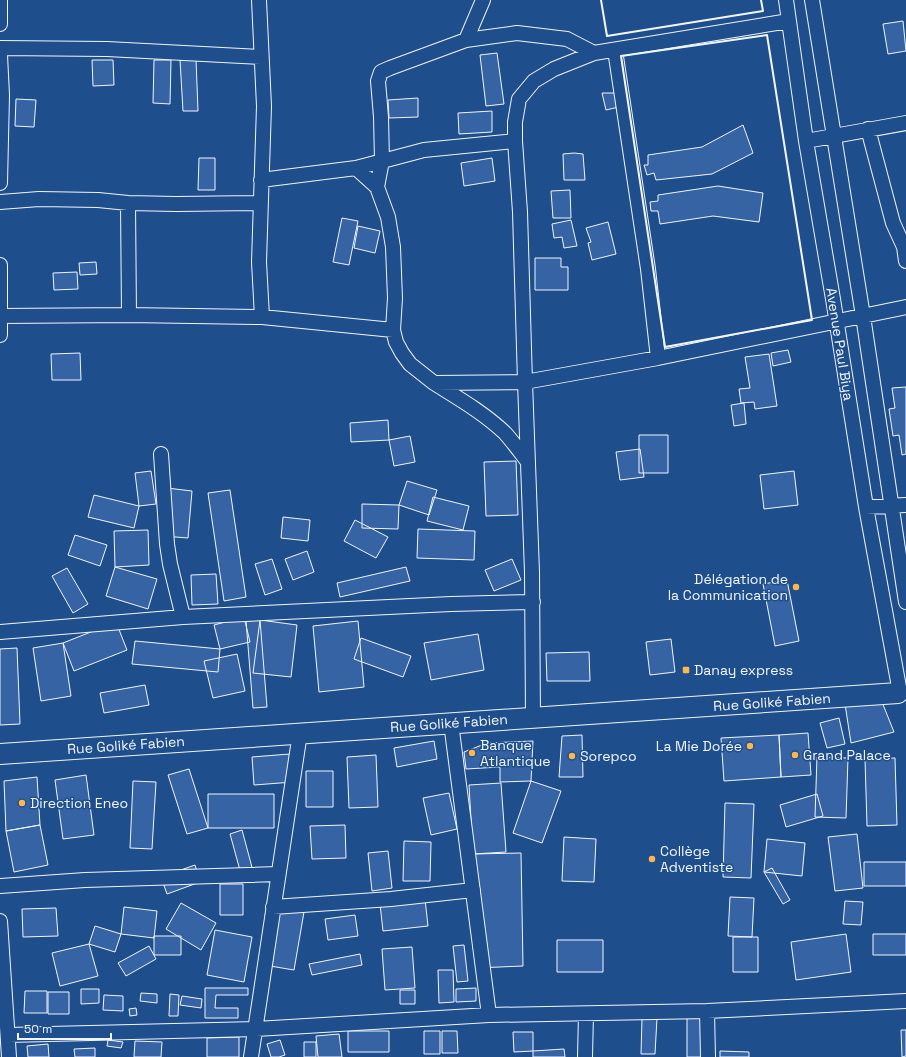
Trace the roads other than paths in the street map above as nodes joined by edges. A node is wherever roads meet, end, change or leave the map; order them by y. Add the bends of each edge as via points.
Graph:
1 (0, 0) edge
2 (259, 0) edge
3 (483, 0) edge
4 (786, 0) edge
5 (812, 0) edge
6 (789, 21) junction
7 (0, 24) edge
8 (466, 40) junction
9 (0, 48) edge
10 (616, 50) junction
11 (594, 53) junction
12 (0, 55) edge
13 (261, 57) junction
14 (906, 123) edge
15 (868, 129) junction
16 (834, 137) junction
17 (515, 141) junction
18 (806, 141) junction
19 (382, 161) junction
20 (356, 168) junction
21 (261, 180) junction
22 (0, 183) edge
23 (378, 187) junction
24 (0, 202) edge
25 (128, 203) junction
26 (260, 203) junction
27 (906, 261) edge
28 (0, 265) edge
29 (906, 307) edge
30 (128, 315) junction
31 (0, 316) edge
32 (863, 316) junction
33 (262, 317) junction
34 (836, 321) junction
35 (393, 330) junction
36 (0, 335) edge
37 (658, 358) junction
38 (525, 382) junction
39 (434, 383) junction
40 (161, 454) dead end
41 (528, 462) junction
42 (891, 505) junction
43 (906, 505) edge
44 (866, 507) junction
45 (533, 602) junction
46 (906, 602) edge
47 (183, 617) junction
48 (0, 632) edge
49 (902, 691) edge
50 (533, 718) junction
51 (451, 723) junction
52 (300, 733) junction
53 (0, 754) edge
54 (278, 874) junction
55 (0, 886) edge
56 (472, 890) junction
57 (273, 906) junction
58 (0, 921) edge
59 (906, 1001) edge
60 (707, 1010) junction
61 (586, 1014) junction
62 (489, 1016) junction
63 (256, 1029) junction
64 (8, 1035) junction
65 (9, 1057) edge
66 (251, 1057) edge
67 (586, 1057) edge
68 (708, 1057) edge

1 - 7 street
2 - 13 street
3 - 8 street
4 - 6 street, Avenue Paul Biya
5 - 16 street
6 - 10 street
6 - 18 street, Avenue Paul Biya
8 - 11 street via 517,33 567,39
8 - 19 street via 381,72 378,81
9 - 13 street via 107,49
10 - 11 street
10 - 37 street via 648,269
11 - 17 street via 554,69 534,81 518,99
12 - 22 street
13 - 21 street via 264,106
14 - 15 street
15 - 16 street
15 - 27 street
16 - 18 street
16 - 32 street
17 - 19 street via 424,150
17 - 38 street via 520,212
18 - 34 street, Avenue Paul Biya
19 - 20 street
19 - 23 street
20 - 21 street
20 - 23 street
21 - 26 street
23 - 35 street via 388,217 393,247
24 - 25 street via 39,199
25 - 26 street
25 - 30 street
26 - 33 street via 259,262
28 - 31 street
29 - 32 street
30 - 31 street
30 - 33 street
31 - 36 street
32 - 34 street
32 - 42 street
33 - 35 street
34 - 37 street
34 - 44 street, Avenue Paul Biya
35 - 39 street via 396,342 410,364
37 - 38 street
38 - 39 street
38 - 41 street
39 - 41 street via 489,419 506,434
40 - 47 street via 167,544
41 - 45 street
42 - 43 street
42 - 44 street
42 - 46 street
44 - 49 street, Avenue Paul Biya
45 - 47 street
45 - 50 street
47 - 48 street
49 - 50 highway, Rue Goliké Fabien
50 - 51 highway, Rue Goliké Fabien
51 - 52 highway, Rue Goliké Fabien
51 - 56 street
52 - 53 highway, Rue Goliké Fabien
52 - 54 street
54 - 55 street via 85,880
54 - 57 street
56 - 57 street via 384,900
56 - 62 street
57 - 63 street
58 - 64 street
59 - 60 street
60 - 61 street
60 - 68 street
61 - 62 street
61 - 67 street
62 - 63 street
63 - 64 street
63 - 66 street
64 - 65 street

